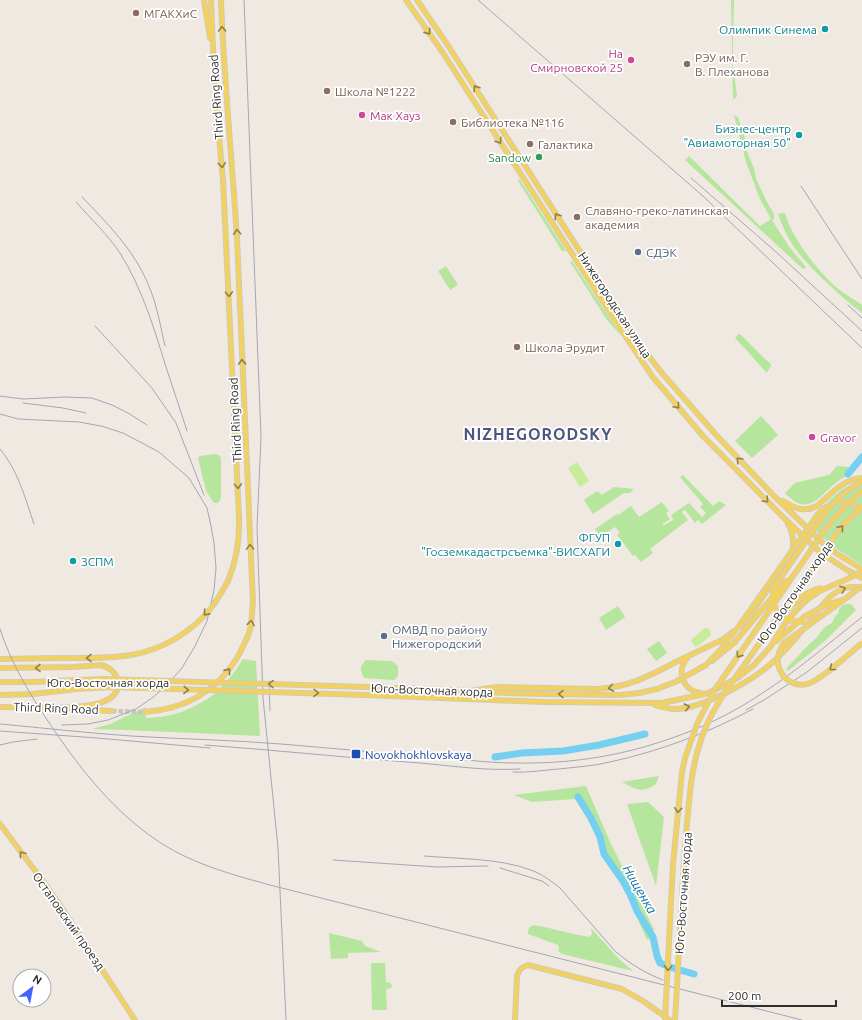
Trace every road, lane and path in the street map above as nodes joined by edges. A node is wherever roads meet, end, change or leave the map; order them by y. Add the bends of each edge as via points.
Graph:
1 (204, 0) edge
2 (211, 0) edge
3 (221, 0) edge
4 (406, 0) edge
5 (417, 0) edge
6 (213, 62) junction
7 (862, 480) edge
8 (862, 491) edge
9 (776, 498) junction
10 (862, 508) edge
11 (785, 519) junction
12 (808, 554) junction
13 (862, 570) edge
14 (862, 578) edge
15 (833, 585) junction
16 (862, 587) edge
17 (845, 599) junction
18 (816, 614) junction
19 (770, 628) junction
20 (862, 643) edge
21 (771, 646) junction
22 (691, 655) junction
23 (0, 659) edge
24 (706, 665) junction
25 (0, 668) edge
26 (0, 682) edge
27 (470, 691) junction
28 (705, 694) junction
29 (0, 695) edge
30 (649, 704) junction
31 (0, 706) edge
32 (52, 708) junction
33 (112, 711) tunnel mouth
34 (145, 712) tunnel mouth
35 (0, 824) edge
36 (135, 1020) edge
37 (515, 1020) edge
38 (665, 1020) edge
39 (670, 1020) edge
40 (675, 1020) edge

1 - 6 main road
2 - 6 main road, Third Ring Road
34 -> 3 main road, Third Ring Road via 170,708 204,694 232,666 238,656 250,629 252,613 234,178 228,126
4 -> 11 main road, Нижегородская улица via 652,376 703,436
9 -> 5 main road, Нижегородская улица via 711,430 648,355
6 -> 23 main road, Third Ring Road, bridge via 223,180 240,516 236,558 228,581 213,606 194,626 171,642 149,651 112,657
7 - 9 main road via 844,483 817,506 808,510 797,509
7 - 18 main road, bridge via 828,509 773,591 773,601 781,616 803,622
8 - 12 main road, Юго-Восточная хорда, bridge via 834,519
9 - 13 main road, Нижегородская улица via 827,546
19 -> 10 main road, Юго-Восточная хорда, bridge via 837,533
10 - 24 main road, bridge via 836,502 818,514 739,626
11 - 14 main road, Нижегородская улица via 832,560
11 - 22 main road via 794,541 789,560 745,622 722,640
12 - 24 main road, Юго-Восточная хорда, bridge via 734,643
12 -> 38 main road, Юго-Восточная хорда, bridge via 714,691 689,746 682,772 673,864
13 - 15 main road, bridge via 849,579
15 - 19 main road, bridge via 805,594
15 - 21 main road, bridge via 799,606
16 - 17 main road, Юго-Восточная хорда, bridge
18 -> 16 main road via 839,589 849,586
20 -> 17 main road, bridge via 821,677 807,685 794,683 780,672 778,660 784,643
17 - 21 main road, Юго-Восточная хорда, bridge via 826,605 804,617
30 -> 18 main road via 676,709 687,707 714,699 743,684 786,650
19 - 40 main road, Юго-Восточная хорда, bridge via 713,711 695,759 683,866
21 - 28 main road, Юго-Восточная хорда, bridge via 762,658 739,677
22 -> 27 main road via 623,686 597,689 497,687
22 - 28 main road via 684,663 682,677 690,689
24 -> 27 main road, Юго-Восточная хорда, bridge via 675,682 639,693 620,695
32 -> 25 main road via 104,702 115,693 116,678 112,671 101,665
27 -> 26 main road, Юго-Восточная хорда, bridge via 115,679
28 - 30 main road, Юго-Восточная хорда
29 -> 30 main road, Юго-Восточная хорда, bridge via 110,687
31 - 32 main road, Third Ring Road
32 - 33 main road, Third Ring Road
36 -> 35 main road, Остаповский проезд via 46,884
37 - 39 main road via 517,976 519,970 528,965 622,989

